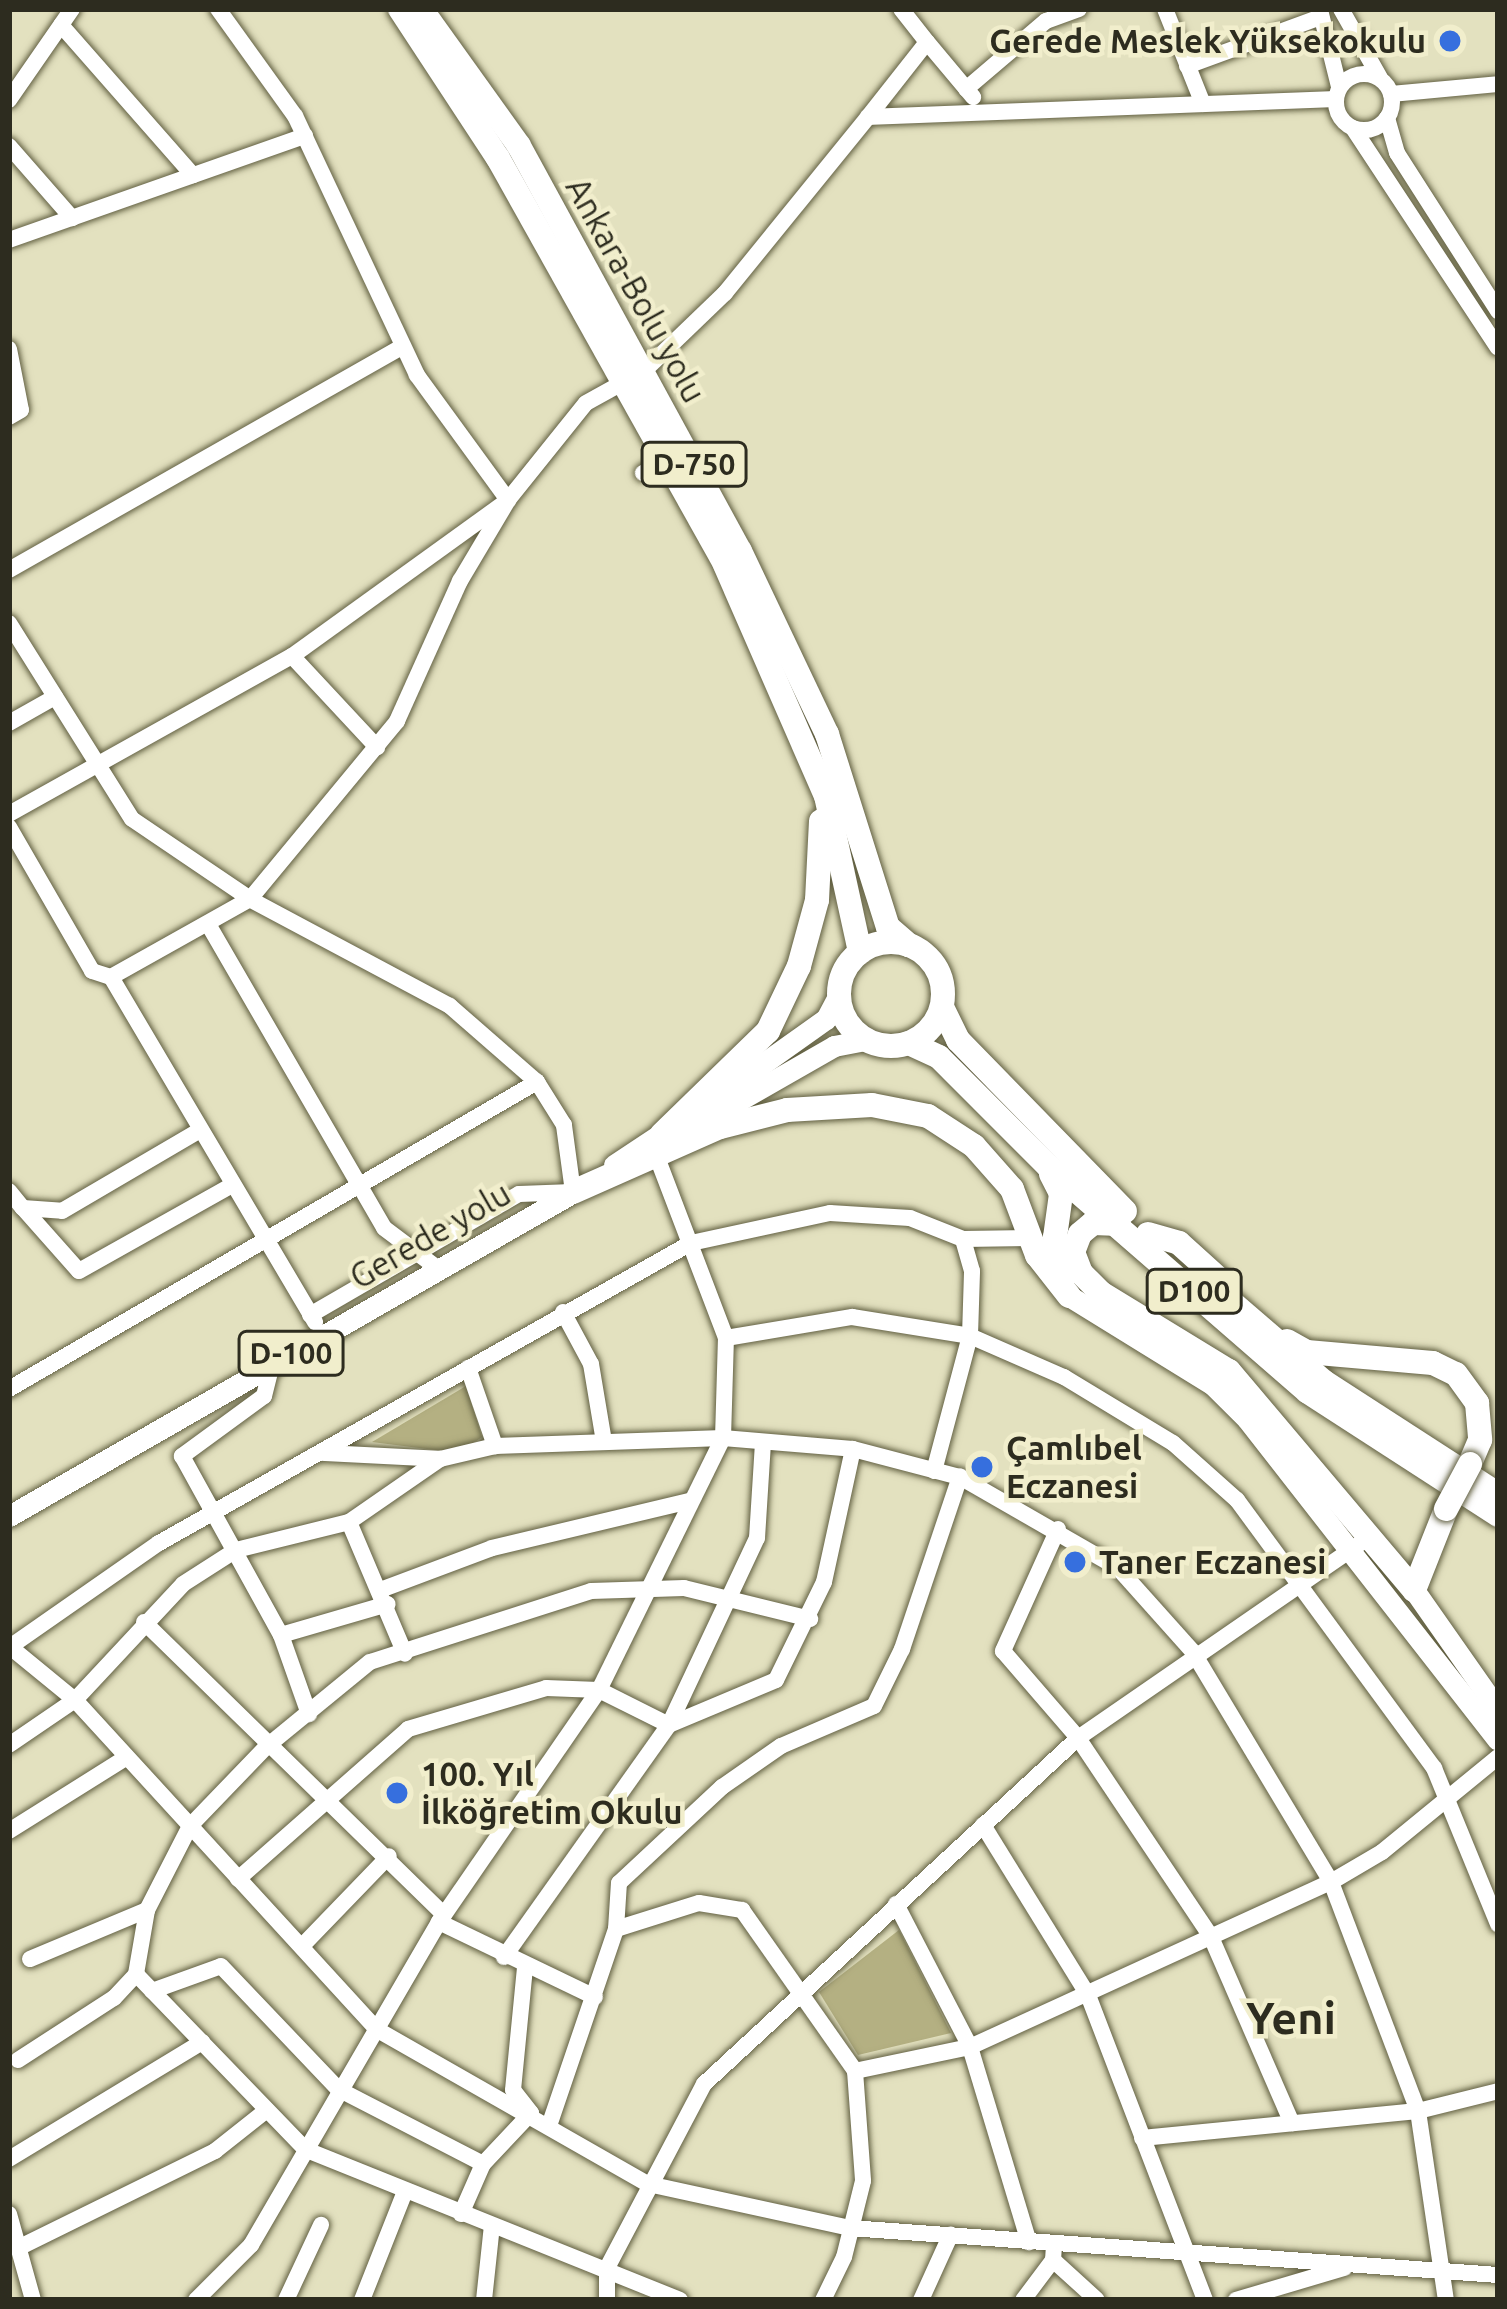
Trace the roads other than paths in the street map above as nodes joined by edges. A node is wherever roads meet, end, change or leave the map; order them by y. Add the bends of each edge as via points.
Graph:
1 (72, 9) edge
2 (218, 9) edge
3 (400, 9) edge
4 (421, 9) edge
5 (901, 9) edge
6 (1078, 9) edge
7 (1165, 9) edge
8 (1341, 9) edge
9 (1320, 13) edge
10 (61, 25) junction
11 (927, 42) junction
12 (1187, 66) junction
13 (1498, 84) edge
14 (1386, 86) junction
15 (966, 89) junction
16 (1337, 93) junction
17 (9, 100) edge
18 (1203, 104) junction
19 (986, 113) junction
20 (868, 118) junction
21 (1387, 118) junction
22 (1353, 128) junction
23 (305, 136) junction
24 (9, 146) edge
25 (193, 175) junction
26 (72, 218) junction
27 (9, 240) edge
28 (1490, 287) edge
29 (1498, 311) edge
30 (404, 346) junction
31 (1498, 347) edge
32 (9, 349) edge
33 (634, 376) junction
34 (9, 418) edge
35 (667, 458) junction
36 (643, 473) dead end
37 (508, 500) junction
38 (9, 570) edge
39 (9, 623) edge
40 (292, 656) junction
41 (55, 697) junction
42 (9, 723) edge
43 (377, 747) junction
44 (811, 759) junction
45 (97, 764) junction
46 (9, 814) edge
47 (9, 827) edge
48 (250, 899) junction
49 (208, 924) junction
50 (909, 945) junction
51 (860, 952) junction
52 (111, 977) junction
53 (838, 996) junction
54 (942, 1007) junction
55 (866, 1040) junction
56 (909, 1043) junction
57 (537, 1082) junction
58 (200, 1130) junction
59 (656, 1145) junction
60 (1048, 1166) junction
61 (232, 1184) junction
62 (360, 1185) junction
63 (9, 1191) edge
64 (573, 1192) junction
65 (23, 1208) junction
66 (1119, 1224) junction
67 (1148, 1234) junction
68 (1030, 1238) junction
69 (963, 1239) junction
70 (265, 1240) junction
71 (692, 1243) junction
72 (418, 1249) junction
73 (437, 1268) junction
74 (1069, 1296) junction
75 (563, 1312) junction
76 (310, 1315) junction
77 (323, 1335) junction
78 (970, 1336) junction
79 (726, 1338) junction
80 (272, 1364) junction
81 (468, 1368) junction
82 (9, 1389) edge
83 (723, 1438) junction
84 (604, 1442) junction
85 (764, 1442) junction
86 (495, 1446) junction
87 (853, 1449) junction
88 (322, 1453) junction
89 (440, 1459) junction
90 (934, 1471) junction
91 (960, 1477) junction
92 (1498, 1494) edge
93 (689, 1501) junction
94 (217, 1512) junction
95 (1498, 1515) edge
96 (9, 1516) edge
97 (349, 1522) junction
98 (1058, 1529) junction
99 (1359, 1543) junction
100 (236, 1550) junction
101 (1298, 1585) junction
102 (648, 1586) junction
103 (1414, 1590) junction
104 (386, 1597) junction
105 (725, 1597) junction
106 (811, 1618) junction
107 (144, 1622) junction
108 (280, 1635) junction
109 (11, 1645) edge
110 (1193, 1652) junction
111 (405, 1654) junction
112 (599, 1690) junction
113 (75, 1700) junction
114 (1498, 1710) edge
115 (309, 1714) junction
116 (669, 1725) junction
117 (1078, 1738) junction
118 (1498, 1740) edge
119 (9, 1745) edge
120 (266, 1747) junction
121 (127, 1756) junction
122 (1498, 1757) edge
123 (326, 1797) junction
124 (1444, 1800) junction
125 (983, 1825) junction
126 (190, 1826) junction
127 (9, 1831) edge
128 (389, 1856) junction
129 (238, 1879) junction
130 (1331, 1882) junction
131 (896, 1904) junction
132 (147, 1910) junction
133 (441, 1919) junction
134 (1498, 1924) edge
135 (616, 1929) junction
136 (1210, 1937) junction
137 (304, 1943) junction
138 (504, 1957) junction
139 (29, 1959) dead end
140 (525, 1968) junction
141 (136, 1974) junction
142 (152, 1991) junction
143 (800, 1991) junction
144 (1088, 1995) junction
145 (595, 1997) junction
146 (376, 2029) junction
147 (202, 2042) junction
148 (970, 2047) junction
149 (18, 2060) dead end
150 (856, 2071) junction
151 (338, 2089) junction
152 (1498, 2091) edge
153 (267, 2110) junction
154 (1418, 2111) junction
155 (531, 2113) junction
156 (550, 2123) junction
157 (1292, 2123) junction
158 (1142, 2138) junction
159 (305, 2149) junction
160 (9, 2159) edge
161 (483, 2164) junction
162 (648, 2184) junction
163 (404, 2194) junction
164 (461, 2213) junction
165 (9, 2214) edge
166 (321, 2225) dead end
167 (492, 2225) junction
168 (850, 2228) junction
169 (951, 2234) junction
170 (1029, 2242) junction
171 (17, 2248) junction
172 (1183, 2252) junction
173 (1054, 2253) junction
174 (1361, 2264) junction
175 (607, 2268) junction
176 (1444, 2269) junction
177 (1498, 2275) edge
178 (204, 2298) edge
179 (33, 2300) edge
180 (286, 2300) edge
181 (362, 2300) edge
182 (484, 2300) edge
183 (607, 2300) edge
184 (680, 2300) edge
185 (823, 2300) edge
186 (921, 2300) edge
187 (1023, 2300) edge
188 (1097, 2300) edge
189 (1205, 2300) edge
190 (1235, 2300) edge
191 (1446, 2300) edge

1 - 10 street
2 - 23 street
3 - 33 highway, Ankara-Bolu yolu
4 - 33 highway, Ankara-Bolu yolu / D-750 via 519,146
5 - 11 street
6 - 15 street via 1046,21
7 - 12 street
8 - 14 street
9 - 12 street
9 - 16 street
10 - 17 street
10 - 25 street
11 - 15 street
11 - 20 street
12 - 18 street
13 - 14 street
14 - 16 street via 1354,75
14 - 21 street
15 - 19 street
16 - 18 street
16 - 22 street
18 - 19 street
19 - 20 street
20 - 33 street via 725,293
21 - 22 street via 1372,129
21 - 28 street via 1397,153
22 - 31 street
23 - 25 street
23 - 30 street
24 - 26 street
25 - 26 street
26 - 27 street
28 - 29 street
30 - 37 street
30 - 38 street
32 - 34 street via 22,410
33 - 35 highway, Ankara-Bolu yolu
33 - 37 street via 586,403
33 - 50 highway, Ankara-Bolu yolu / D-750 via 827,734 888,927
35 - 36 street
35 - 44 highway, Ankara-Bolu yolu via 725,565
37 - 40 street
37 - 43 street
39 - 41 street
40 - 43 street
40 - 45 street
41 - 42 street
41 - 45 street
43 - 48 street
44 - 51 highway, Ankara-Bolu yolu via 847,871
44 - 59 highway via 824,839 799,966 768,1030
45 - 46 street
45 - 48 street via 131,819
47 - 52 street via 92,971
48 - 49 street
48 - 57 street via 449,1006
49 - 52 street
49 - 62 street
50 - 51 highway
50 - 54 highway, D100 via 933,963
51 - 53 highway
52 - 58 street
53 - 55 highway via 846,1022
53 - 59 main road via 826,1019
54 - 56 highway
54 - 67 highway, D100 via 958,1040
55 - 56 highway, D100
55 - 59 main road, D100 via 834,1046
56 - 60 highway, D100 via 939,1057
57 - 62 street
57 - 64 street via 564,1125
58 - 61 street
58 - 65 street via 62,1211
59 - 64 highway
59 - 68 highway via 787,1110 872,1105 928,1116 974,1146 1012,1189
59 - 71 street
60 - 66 highway, D100
60 - 74 highway via 1061,1194 1055,1237
61 - 65 street via 79,1271
61 - 70 street
62 - 70 street
62 - 72 street via 384,1228
63 - 65 street
64 - 72 street via 519,1194
64 - 73 main road, Gerede yolu / D-100
66 - 95 highway, D100 via 1308,1392
66 - 99 highway via 1094,1223 1079,1234 1073,1252 1082,1273 1229,1371
67 - 92 highway, D100 via 1323,1381
67 - 103 highway, bridge via 1179,1243 1306,1352 1432,1363 1456,1374 1477,1403 1480,1440
68 - 69 street
68 - 74 highway
69 - 71 street via 910,1218 830,1213
69 - 78 street via 972,1271
70 - 76 street
70 - 82 street
71 - 75 street
71 - 79 street
72 - 73 street
72 - 76 street
73 - 77 main road, Gerede yolu / D-100
74 - 99 main road via 1213,1385
75 - 81 street
75 - 84 street via 591,1364
76 - 77 street
77 - 80 main road, Gerede yolu / D-100
78 - 79 street via 852,1317
78 - 90 street
78 - 101 street via 1064,1378 1174,1443 1237,1500
79 - 83 street
80 - 94 street via 263,1396 182,1456
80 - 96 main road, Gerede yolu / D-100
81 - 86 street
81 - 88 street
83 - 84 street
83 - 85 street
83 - 93 street
84 - 86 street
85 - 87 street
85 - 105 street via 757,1538
86 - 89 street
87 - 90 street
87 - 106 street
88 - 89 street
88 - 94 street
89 - 97 street
90 - 91 street
91 - 98 street
91 - 135 street via 902,1649 874,1706 781,1746 722,1786 619,1883
93 - 102 street
93 - 104 street via 492,1549
94 - 100 street
94 - 109 street
97 - 100 street
97 - 104 street
98 - 110 street via 1118,1568
98 - 117 street via 1004,1651
99 - 101 street
99 - 103 highway
99 - 118 main road
100 - 107 street
100 - 108 street
101 - 110 street
101 - 124 street via 1434,1768
102 - 105 street
102 - 111 street via 591,1591
102 - 112 street
103 - 114 main road
104 - 108 street
104 - 111 street
105 - 106 street
105 - 116 street
106 - 116 street via 776,1680
107 - 113 street
107 - 120 street
108 - 115 street
109 - 113 street
110 - 117 street
110 - 130 street
111 - 115 street via 370,1662
112 - 116 street
112 - 123 street via 546,1688 408,1729
112 - 133 street
113 - 119 street
113 - 121 street
115 - 120 street
116 - 138 street
117 - 125 street
117 - 136 street
120 - 123 street
120 - 126 street
121 - 126 street
121 - 127 street
122 - 124 street
123 - 128 street
123 - 129 street
124 - 130 street
124 - 134 street
125 - 131 street
125 - 144 street
126 - 129 street
126 - 132 street
128 - 133 street
128 - 137 street
129 - 137 street
130 - 136 street
130 - 154 street
131 - 143 street
131 - 148 street
132 - 139 street
132 - 141 street
133 - 138 street
133 - 146 street
135 - 143 street via 659,1910 727,1902 742,1910
135 - 145 street
136 - 144 street
136 - 157 street
137 - 146 street
138 - 140 street
140 - 145 street
140 - 155 street via 513,2090
141 - 142 street
141 - 149 street via 114,1998
142 - 147 street
142 - 151 street via 221,1966
143 - 150 street
143 - 162 street via 704,2084
144 - 148 street
144 - 158 street
145 - 156 street
146 - 151 street
146 - 155 street
147 - 153 street
147 - 160 street
148 - 150 street
148 - 170 street
150 - 168 street via 863,2181
151 - 159 street
151 - 161 street
152 - 154 street
153 - 159 street
153 - 171 street via 215,2152
154 - 157 street
154 - 176 street
155 - 156 street
155 - 161 street
156 - 162 street
157 - 158 street
158 - 172 street
159 - 163 street
159 - 178 street via 251,2246
161 - 164 street
162 - 168 street
162 - 175 street
163 - 164 street
163 - 181 street
164 - 167 street
165 - 171 street
166 - 180 street
167 - 175 street
167 - 182 street
168 - 169 street
168 - 185 street
169 - 170 street
169 - 186 street
170 - 173 street
171 - 179 street
172 - 173 street
172 - 174 street
172 - 189 street
173 - 187 street
173 - 188 street
174 - 176 street
174 - 190 street
175 - 183 street
175 - 184 street
176 - 177 street
176 - 191 street

